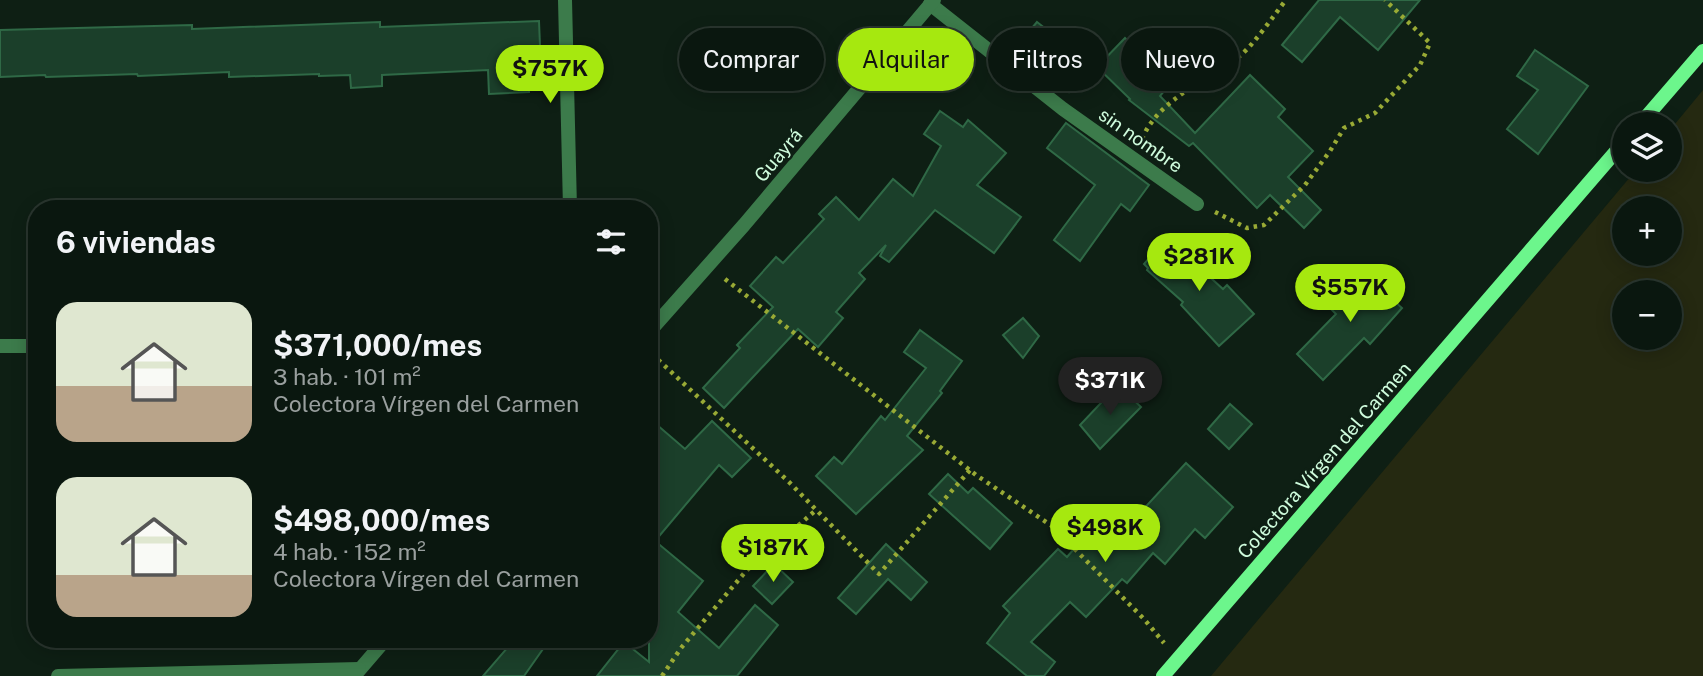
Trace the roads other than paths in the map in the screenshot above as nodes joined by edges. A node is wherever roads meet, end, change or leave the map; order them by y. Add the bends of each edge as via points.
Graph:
1 (565, 0) edge
2 (932, 2) edge
3 (1703, 51) edge
4 (1650, 112) edge
5 (1612, 156) edge
6 (570, 200) edge
7 (1197, 204) road end
8 (658, 322) edge
9 (0, 346) edge
10 (28, 346) edge
11 (378, 648) edge
12 (357, 673) edge
13 (58, 676) edge
14 (1163, 676) edge

1 - 6 street
2 - 7 street, sin nombre via 1063,109
2 - 8 street, Guayrá
3 - 4 main road
5 - 14 main road, Colectora Vírgen del Carmen
9 - 10 street
11 - 12 street
12 - 13 street

